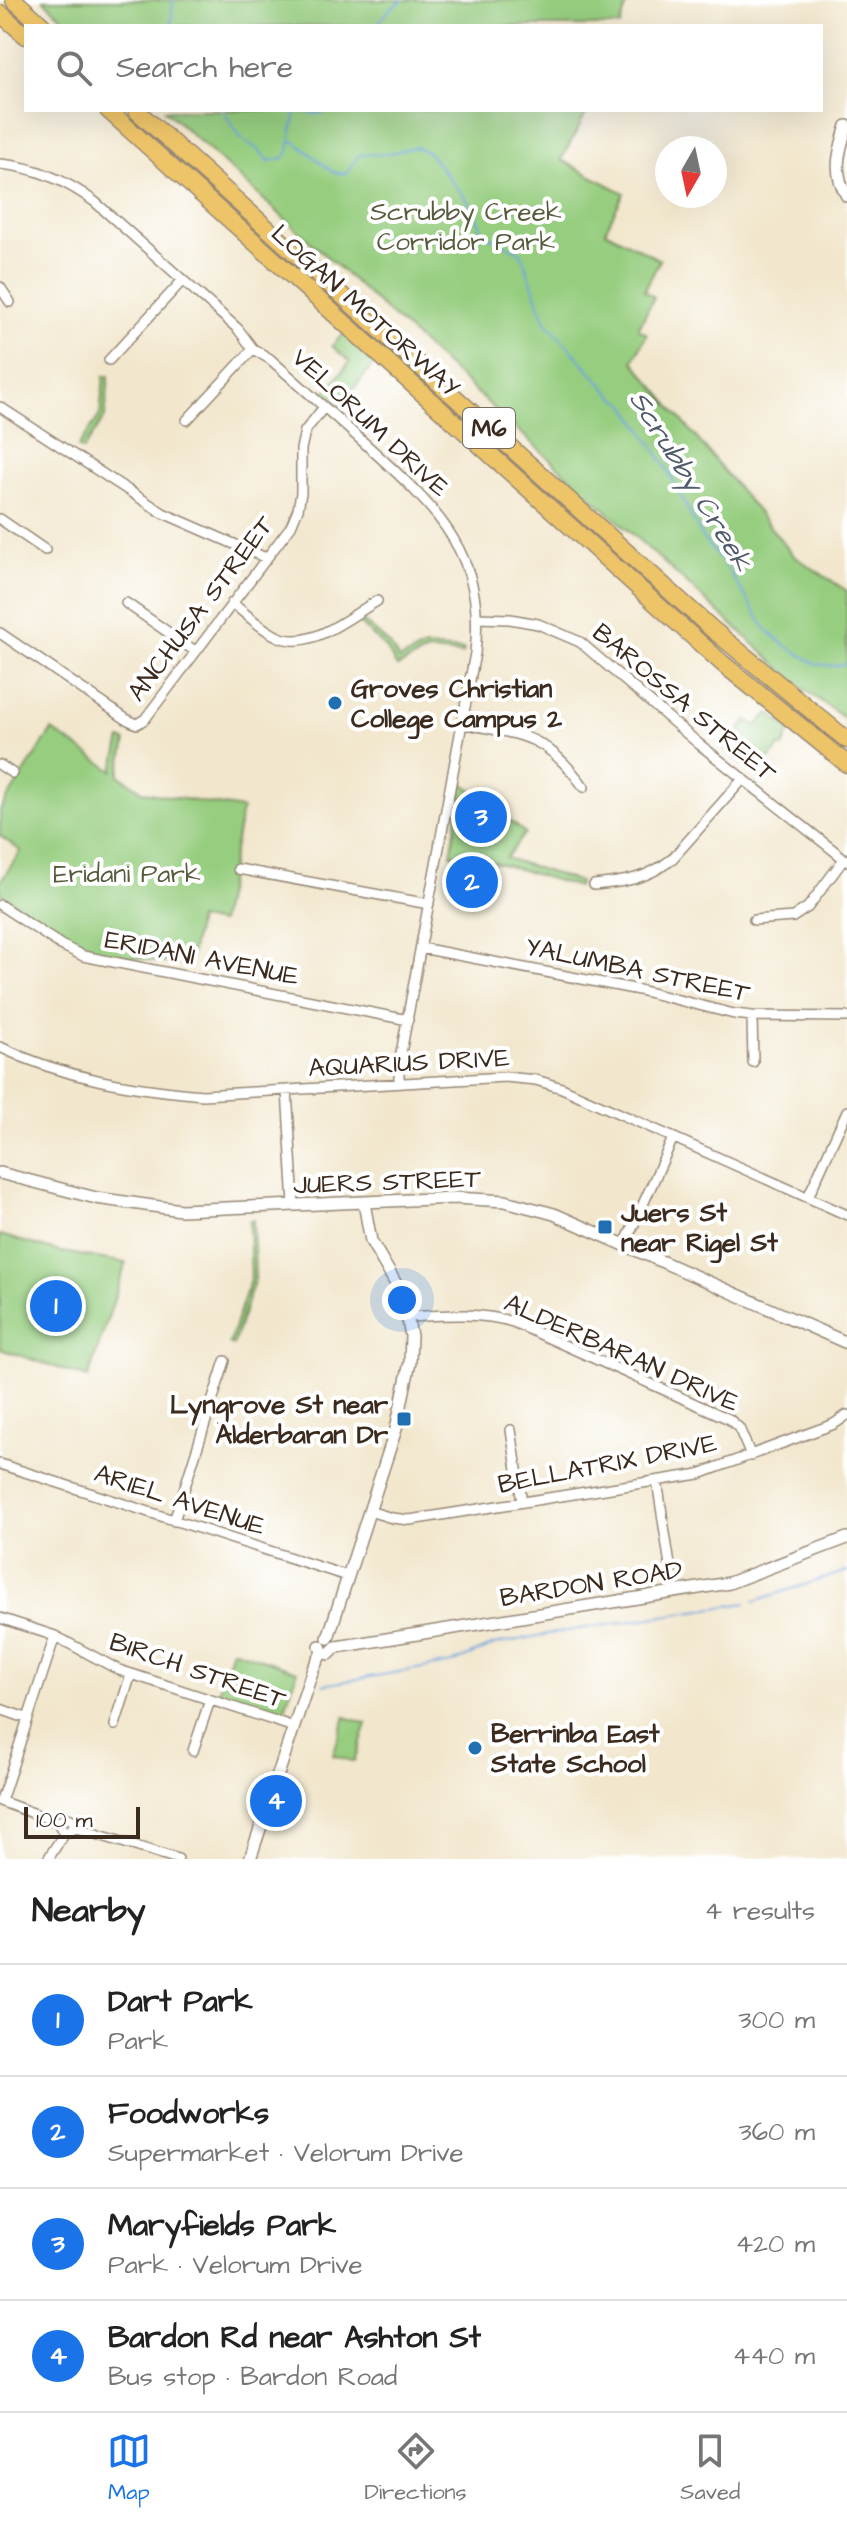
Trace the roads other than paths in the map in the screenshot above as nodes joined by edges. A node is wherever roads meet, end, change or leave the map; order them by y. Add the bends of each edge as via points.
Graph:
1 (14, 0) edge
2 (0, 13) edge
3 (39, 23) edge
4 (22, 32) edge
5 (110, 112) edge
6 (138, 112) edge
7 (847, 126) edge
8 (0, 164) edge
9 (847, 196) edge
10 (183, 280) junction
11 (0, 287) edge
12 (10, 302) dead end
13 (253, 349) junction
14 (109, 360) dead end
15 (0, 407) edge
16 (324, 407) junction
17 (187, 420) dead end
18 (0, 519) edge
19 (45, 550) dead end
20 (266, 558) junction
21 (377, 601) dead end
22 (126, 603) dead end
23 (232, 603) junction
24 (477, 618) junction
25 (0, 633) edge
26 (195, 651) junction
27 (462, 723) junction
28 (847, 740) edge
29 (847, 764) edge
30 (0, 765) edge
31 (12, 773) dead end
32 (743, 779) junction
33 (584, 787) dead end
34 (846, 860) edge
35 (238, 869) dead end
36 (594, 885) dead end
37 (429, 904) junction
38 (4, 907) edge
39 (0, 920) edge
40 (754, 920) dead end
41 (421, 948) junction
42 (752, 1016) junction
43 (847, 1017) edge
44 (408, 1020) junction
45 (0, 1047) edge
46 (753, 1062) dead end
47 (399, 1083) junction
48 (287, 1090) junction
49 (847, 1111) edge
50 (673, 1138) junction
51 (0, 1173) edge
52 (808, 1197) junction
53 (364, 1203) junction
54 (294, 1205) junction
55 (847, 1215) edge
56 (625, 1244) junction
57 (409, 1317) junction
58 (847, 1343) edge
59 (225, 1361) dead end
60 (847, 1415) edge
61 (511, 1430) dead end
62 (751, 1456) junction
63 (0, 1464) edge
64 (657, 1481) junction
65 (522, 1502) junction
66 (369, 1511) junction
67 (174, 1521) junction
68 (847, 1538) edge
69 (347, 1576) junction
70 (674, 1591) junction
71 (0, 1618) edge
72 (55, 1636) junction
73 (332, 1643) junction
74 (131, 1674) junction
75 (210, 1700) junction
76 (0, 1709) edge
77 (26, 1718) junction
78 (115, 1725) dead end
79 (294, 1727) junction
80 (193, 1751) dead end
81 (0, 1801) edge
82 (66, 1827) junction
83 (163, 1857) edge
84 (48, 1859) edge
85 (178, 1859) edge
86 (250, 1859) edge

1 - 3 highway
2 - 4 highway
5 - 29 highway, LOGAN MOTORWAY / M6 via 722,663
6 - 28 highway, LOGAN MOTORWAY / M6 via 712,629
7 - 9 street via 837,158
8 - 10 street, VELORUM DRIVE via 37,171 84,194
10 - 13 street, VELORUM DRIVE
10 - 14 street
11 - 12 street
13 - 16 street, VELORUM DRIVE
13 - 17 street
15 - 20 street via 163,513
16 - 20 street, ANCHUSA STREET via 305,431 298,509
16 - 24 street, VELORUM DRIVE via 444,522 468,571
18 - 19 street
20 - 23 street, ANCHUSA STREET
21 - 23 street via 326,631 298,640 274,635
22 - 26 street
23 - 26 street, ANCHUSA STREET
24 - 27 street, VELORUM DRIVE
24 - 32 street, BAROSSA STREET via 538,624 580,642
25 - 26 street, ANCHUSA STREET via 137,724
27 - 33 street via 541,743
27 - 37 street, VELORUM DRIVE
30 - 31 street
32 - 34 street, BAROSSA STREET
32 - 36 street via 659,869 630,881
34 - 40 street via 808,907 793,917
35 - 37 street
37 - 41 street, VELORUM DRIVE
38 - 39 street
38 - 44 street, ERIDANI AVENUE via 83,956
41 - 42 street, YALUMBA STREET
41 - 44 street, VELORUM DRIVE
42 - 43 street, YALUMBA STREET
42 - 46 street
44 - 47 street, VELORUM DRIVE
45 - 48 street, AQUARIUS DRIVE via 51,1069 161,1092
47 - 48 street, AQUARIUS DRIVE
47 - 50 street, AQUARIUS DRIVE via 536,1080
48 - 54 street
49 - 52 street
50 - 52 street, AQUARIUS DRIVE
50 - 56 street
51 - 54 street, JUERS STREET via 96,1198 181,1210
52 - 55 street, AQUARIUS DRIVE
53 - 54 street, JUERS STREET
53 - 56 street, JUERS STREET via 505,1201 554,1214
53 - 57 street via 371,1241 395,1279
56 - 58 street, JUERS STREET
57 - 62 street, ALDERBARAN DRIVE via 489,1315 513,1322 729,1419
57 - 66 street via 410,1362 402,1402
59 - 67 street
60 - 62 street, BELLATRIX DRIVE
61 - 65 street
62 - 64 street, BELLATRIX DRIVE via 699,1474
63 - 67 street, ARIEL AVENUE
64 - 65 street, BELLATRIX DRIVE
64 - 70 street
65 - 66 street, BELLATRIX DRIVE via 410,1520
66 - 69 street
67 - 69 street, ARIEL AVENUE
68 - 70 street, BARDON ROAD via 729,1583
69 - 73 street
70 - 73 street, BARDON ROAD
71 - 72 street, BIRCH STREET
72 - 74 street, BIRCH STREET
72 - 77 street
73 - 79 street via 320,1644 322,1652
74 - 75 street, BIRCH STREET
74 - 78 street
75 - 79 street, BIRCH STREET
75 - 80 street
76 - 77 street
77 - 81 street
79 - 86 street
81 - 82 street
82 - 83 street
82 - 84 street
83 - 85 street

